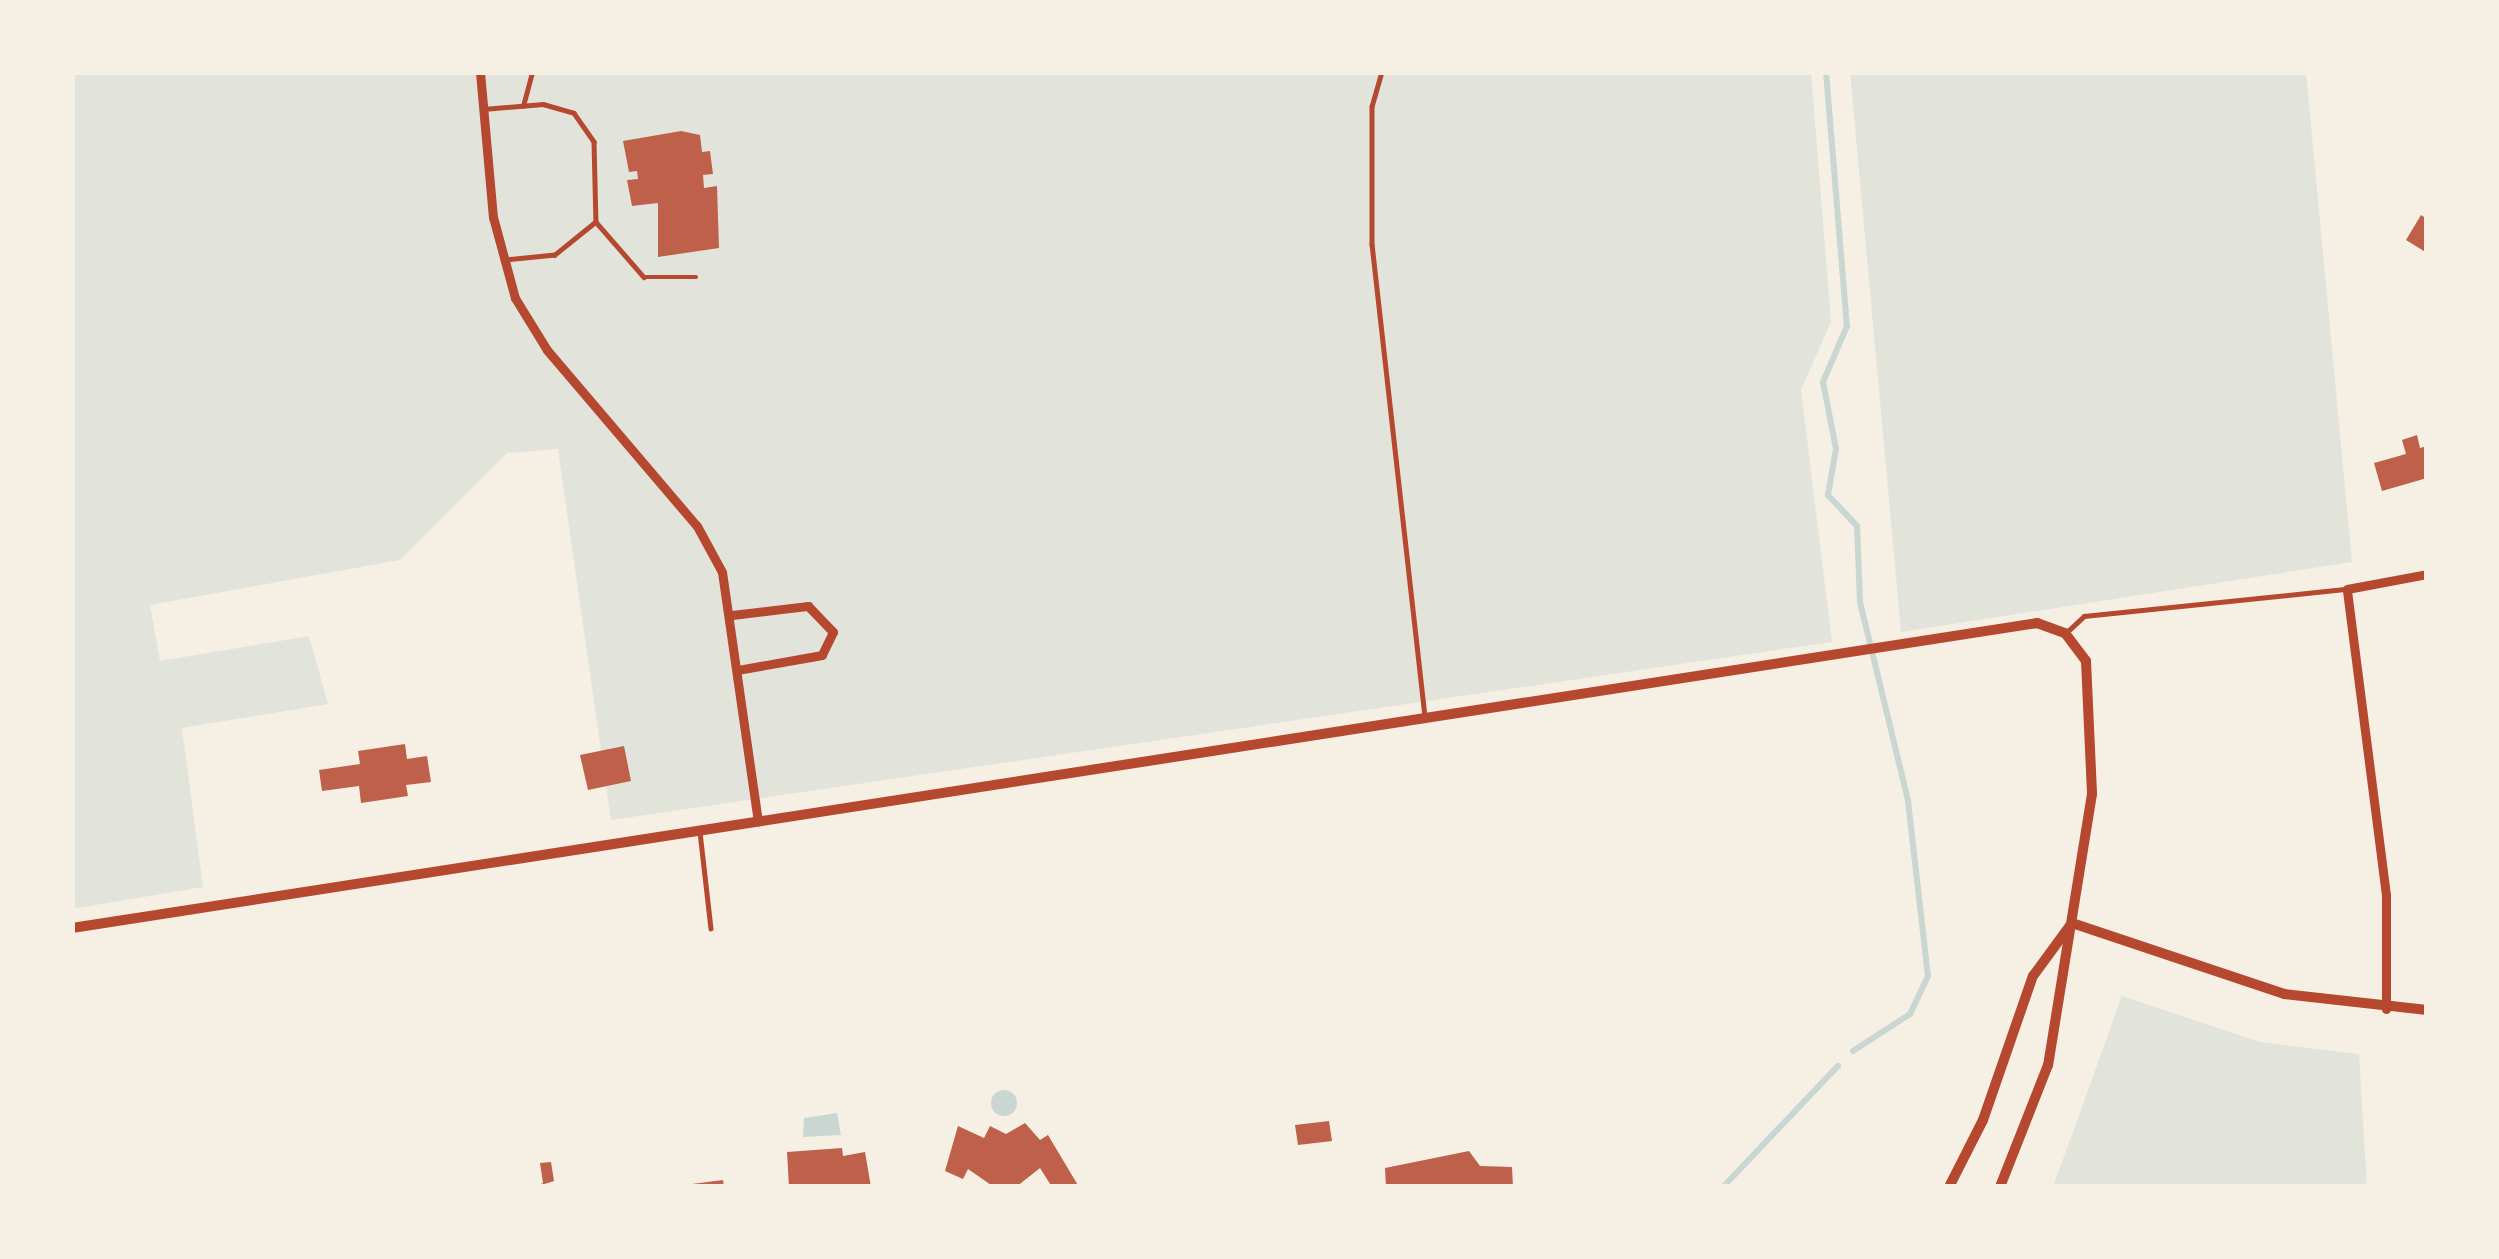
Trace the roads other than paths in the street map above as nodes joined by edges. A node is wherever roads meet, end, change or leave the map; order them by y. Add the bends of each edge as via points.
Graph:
1 (479, 72) edge
2 (532, 72) edge
3 (1382, 72) edge
4 (523, 106) junction
5 (483, 109) junction
6 (596, 222) junction
7 (501, 260) junction
8 (696, 277) dead end
9 (2427, 574) edge
10 (2348, 589) junction
11 (732, 615) junction
12 (2065, 633) junction
13 (738, 670) junction
14 (1425, 716) junction
15 (758, 821) junction
16 (700, 829) junction
17 (2072, 923) junction
18 (72, 928) edge
19 (711, 928) dead end
20 (2386, 1009) junction
21 (2427, 1010) edge
22 (1949, 1187) edge
23 (2000, 1187) edge

1 - 5 street
2 - 4 lane
3 - 14 lane via 1372,106 1372,244
4 - 5 lane
4 - 6 lane via 574,113 594,142
5 - 7 street
6 - 7 lane via 554,255
6 - 8 lane via 644,277
7 - 11 street via 537,337 707,540
9 - 10 street
10 - 12 lane via 2084,616
10 - 20 street via 2386,895
11 - 13 street
11 - 13 street via 808,606 833,632 822,656
12 - 14 street via 2037,623
12 - 17 street via 2086,661 2093,765
13 - 15 street
14 - 15 street
15 - 16 street
16 - 18 street
16 - 19 lane
17 - 20 street via 2284,994
17 - 22 street via 2033,976 1983,1120
17 - 23 street via 2048,1064
20 - 21 street

